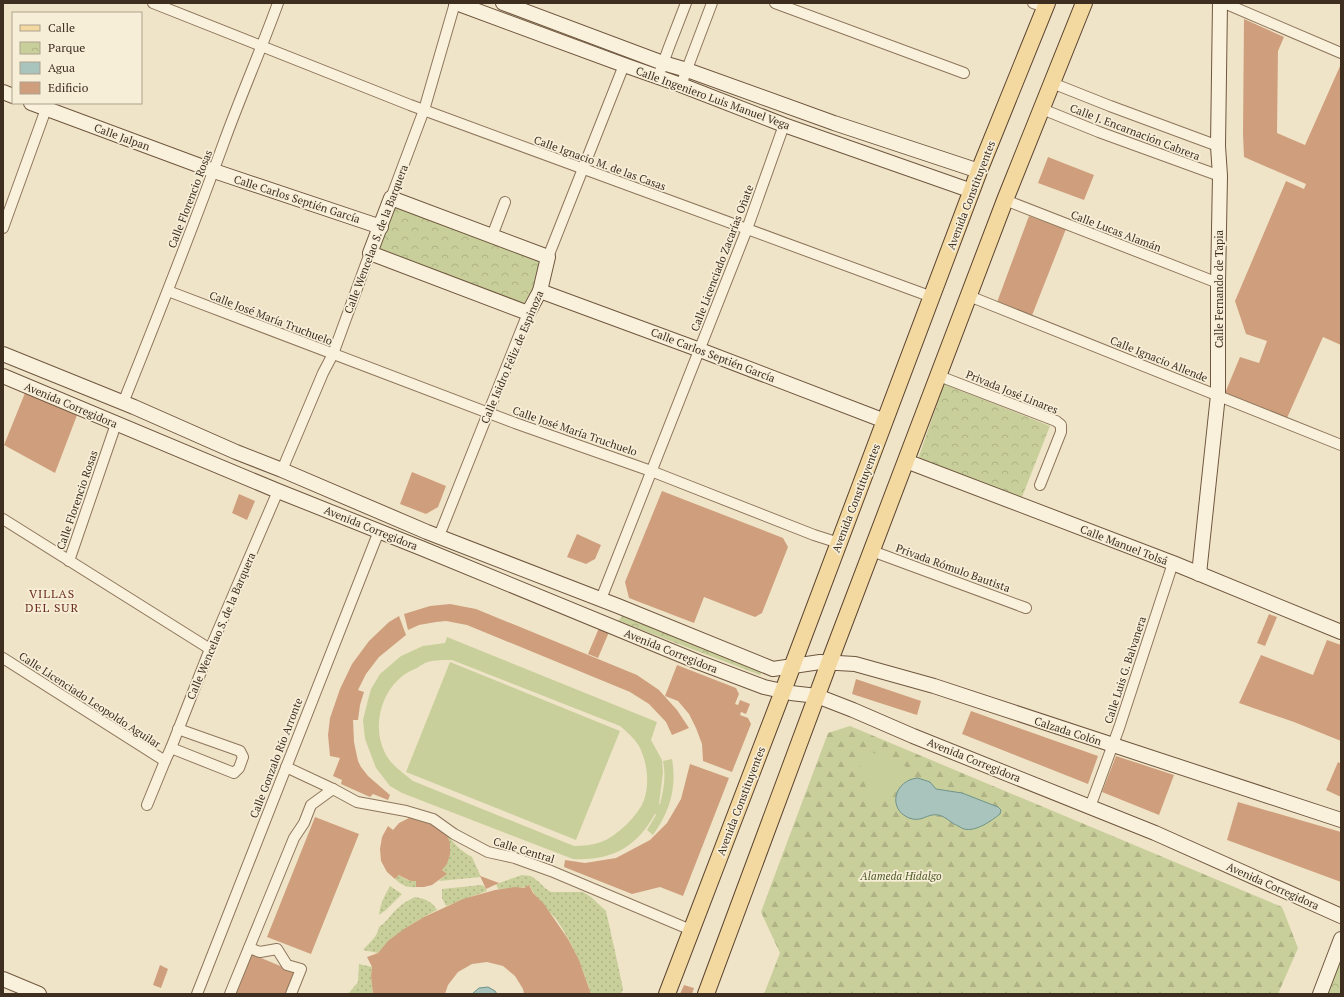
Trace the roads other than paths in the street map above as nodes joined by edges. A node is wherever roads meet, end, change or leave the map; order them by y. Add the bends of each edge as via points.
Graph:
1 (153, 3) edge
2 (278, 3) edge
3 (456, 3) edge
4 (502, 3) edge
5 (686, 3) edge
6 (712, 3) edge
7 (775, 3) edge
8 (1084, 3) edge
9 (1220, 3) edge
10 (1224, 3) edge
11 (1042, 4) edge
12 (263, 46) junction
13 (1341, 53) edge
14 (663, 63) junction
15 (624, 65) junction
16 (687, 70) junction
17 (964, 73) dead end
18 (658, 77) junction
19 (1052, 83) junction
20 (681, 85) junction
21 (34, 104) edge
22 (46, 109) junction
23 (1042, 109) junction
24 (424, 110) junction
25 (784, 125) junction
26 (856, 130) junction
27 (1218, 146) junction
28 (850, 148) junction
29 (583, 169) junction
30 (214, 171) junction
31 (979, 171) junction
32 (1220, 176) junction
33 (972, 191) junction
34 (391, 198) junction
35 (1005, 200) junction
36 (505, 202) dead end
37 (381, 227) junction
38 (3, 228) edge
39 (747, 229) junction
40 (492, 236) junction
41 (370, 253) junction
42 (548, 257) junction
43 (1218, 283) junction
44 (168, 291) junction
45 (540, 291) junction
46 (969, 296) junction
47 (932, 297) junction
48 (528, 313) junction
49 (700, 350) junction
50 (3, 354) edge
51 (333, 354) junction
52 (3, 376) edge
53 (939, 376) junction
54 (1218, 395) junction
55 (123, 403) junction
56 (488, 413) junction
57 (885, 421) junction
58 (116, 424) junction
59 (1341, 445) edge
60 (906, 460) junction
61 (282, 470) junction
62 (651, 471) junction
63 (1040, 485) dead end
64 (278, 491) junction
65 (3, 519) edge
66 (379, 531) junction
67 (439, 536) junction
68 (839, 543) junction
69 (872, 551) junction
70 (69, 561) junction
71 (1173, 564) junction
72 (1199, 574) junction
73 (600, 599) junction
74 (1026, 608) dead end
75 (1341, 632) edge
76 (210, 649) junction
77 (3, 658) edge
78 (829, 663) junction
79 (792, 666) junction
80 (783, 691) junction
81 (817, 696) junction
82 (178, 729) junction
83 (1113, 745) junction
84 (171, 748) junction
85 (164, 761) junction
86 (286, 768) junction
87 (333, 789) junction
88 (147, 805) dead end
89 (1090, 807) junction
90 (1341, 820) edge
91 (1341, 916) edge
92 (691, 930) junction
93 (1341, 939) edge
94 (249, 948) junction
95 (3, 979) edge
96 (34, 993) edge
97 (197, 994) edge
98 (230, 994) edge
99 (291, 994) edge
100 (667, 994) edge
101 (706, 994) edge
102 (1320, 994) edge

1 - 12 street, Calle Ignacio M. de las Casas
2 - 12 street, Calle Florencio Rosas
3 - 15 main road, Calle Ingeniero Luis Manuel Vega
3 - 24 street, Calle Wencelao S. de la Barquera
4 - 14 main road, Calle Ingeniero Luis Manuel Vega
5 - 14 street
6 - 16 street
7 - 17 street
8 - 19 main road
9 - 27 main road, Calle Fernando de Tapia
10 - 13 street
11 - 31 main road, Avenida Constituyentes
12 - 24 street, Calle Ignacio M. de las Casas
12 - 30 street, Calle Florencio Rosas
14 - 16 main road, Calle Ingeniero Luis Manuel Vega
14 - 18 street
15 - 18 main road, Calle Ingeniero Luis Manuel Vega
15 - 29 street, Calle Isidro Féliz de Espinoza
16 - 20 street
16 - 26 main road, Calle Ingeniero Luis Manuel Vega
18 - 20 main road, Calle Ingeniero Luis Manuel Vega
19 - 23 main road
19 - 27 street, Calle J. Encarnación Cabrera
20 - 25 main road, Calle Ingeniero Luis Manuel Vega
21 - 22 main road, Calle Jalpan
22 - 30 main road, Calle Jalpan
22 - 38 street
23 - 32 street, Calle J. Encarnación Cabrera
23 - 35 main road
24 - 29 street, Calle Ignacio M. de las Casas
24 - 34 street, Calle Wencelao S. de la Barquera
25 - 28 main road, Calle Ingeniero Luis Manuel Vega
25 - 39 street, Calle Licenciado Zacarías Oñate
26 - 28 main road
26 - 31 main road, Calle Ingeniero Luis Manuel Vega
27 - 32 main road, Calle Fernando de Tapia
28 - 33 main road, Calle Ingeniero Luis Manuel Vega
29 - 39 street, Calle Ignacio M. de las Casas
29 - 42 street, Calle Isidro Féliz de Espinoza
30 - 37 main road, Calle Carlos Septién García
30 - 44 street, Calle Florencio Rosas
31 - 33 main road, Avenida Constituyentes
32 - 43 main road, Calle Fernando de Tapia
33 - 47 main road, Avenida Constituyentes
34 - 37 main road, Calle Wencelao S. de la Barquera
34 - 40 main road
35 - 43 street, Calle Lucas Alamán
35 - 46 main road
36 - 40 street
37 - 41 main road, Calle Wencelao S. de la Barquera
39 - 47 street, Calle Ignacio M. de las Casas
39 - 49 street, Calle Licenciado Zacarías Oñate
40 - 42 main road
41 - 48 main road
41 - 51 street, Calle Wencelao S. de la Barquera
42 - 45 main road, Calle Isidro Féliz de Espinoza
43 - 54 main road, Calle Fernando de Tapia
44 - 51 street, Calle José María Truchuelo
44 - 55 street, Calle Florencio Rosas
45 - 48 main road, Calle Isidro Féliz de Espinoza
45 - 49 main road, Calle Carlos Septién García
46 - 53 main road
46 - 54 street, Calle Ignacio Allende
47 - 57 main road, Avenida Constituyentes
48 - 56 street, Calle Isidro Féliz de Espinoza
49 - 57 main road, Calle Carlos Septién García
49 - 62 street, Calle Licenciado Zacarías Oñate
50 - 55 main road, Avenida Corregidora
51 - 56 street, Calle José María Truchuelo
51 - 61 street, Calle Wencelao S. de la Barquera
52 - 58 main road, Avenida Corregidora
53 - 60 main road
53 - 63 street, Privada José Linares via 1061,425 1061,432
54 - 59 street, Calle Ignacio Allende
54 - 72 main road, Calle Fernando de Tapia
55 - 61 main road, Avenida Corregidora
56 - 62 street, Calle José María Truchuelo
56 - 67 street, Calle Isidro Féliz de Espinoza
57 - 68 main road, Avenida Constituyentes
58 - 64 main road, Avenida Corregidora
58 - 70 street, Calle Florencio Rosas
60 - 69 main road
60 - 71 main road, Calle Manuel Tolsá
61 - 67 main road, Avenida Corregidora
62 - 68 street, Calle José María Truchuelo
62 - 73 street, Calle Licenciado Zacarías Oñate
64 - 66 main road, Avenida Corregidora
64 - 76 street, Calle Wencelao S. de la Barquera
65 - 70 street
66 - 80 main road, Avenida Corregidora via 698,662 764,688
66 - 86 street, Calle Gonzalo Río Arronte
67 - 73 main road, Avenida Corregidora
68 - 79 main road, Avenida Constituyentes
69 - 74 street, Privada Rómulo Bautista
69 - 78 main road
70 - 76 street
71 - 72 main road, Calle Manuel Tolsá
71 - 83 street, Calle Luis G. Balvanera
72 - 75 main road, Calle Manuel Tolsá
73 - 79 main road, Avenida Corregidora via 772,669
76 - 82 street, Calle Wencelao S. de la Barquera
77 - 85 street, Calle Licenciado Leopoldo Aguilar
78 - 79 main road, Calzada Colón
78 - 81 main road
78 - 83 main road, Calzada Colón via 855,664 934,686
79 - 80 main road, Avenida Constituyentes
80 - 81 main road, Avenida Corregidora
80 - 92 main road, Avenida Constituyentes
81 - 89 main road, Avenida Corregidora
81 - 101 main road
82 - 84 street, Calle Wencelao S. de la Barquera
82 - 84 street via 240,751 243,757 239,768 234,773
83 - 89 street, Calle Luis G. Balvanera
83 - 90 main road, Calzada Colón
84 - 85 street, Calle Wencelao S. de la Barquera
85 - 88 street, Calle Wencelao S. de la Barquera
86 - 87 street, Calle Central
86 - 97 street, Calle Gonzalo Río Arronte
87 - 92 street, Calle Central via 357,802 433,819 454,834 488,852 515,858 551,871
87 - 94 street via 311,805 304,823 294,838
89 - 91 main road, Avenida Corregidora via 1155,833
92 - 100 main road, Avenida Constituyentes
93 - 102 main road
94 - 98 street
94 - 99 street via 301,969
95 - 96 main road

